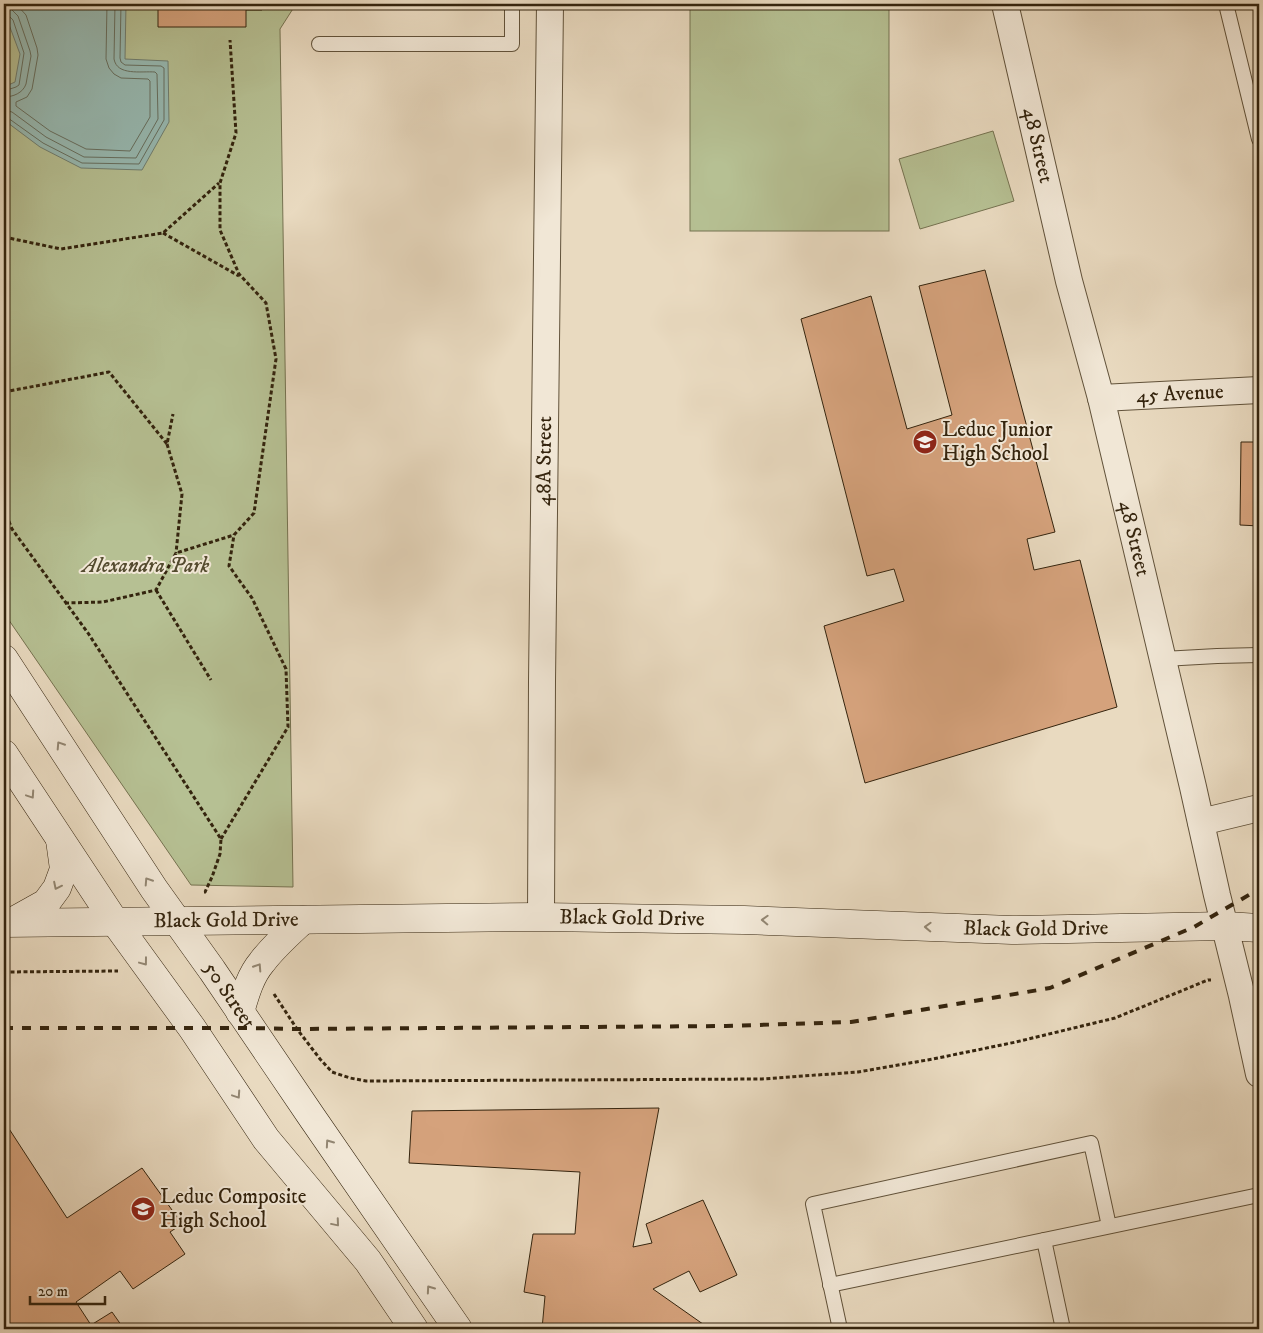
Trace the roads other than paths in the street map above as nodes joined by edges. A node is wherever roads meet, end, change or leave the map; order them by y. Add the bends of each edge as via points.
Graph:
1 (512, 4) edge
2 (550, 4) edge
3 (1005, 4) edge
4 (1226, 4) edge
5 (319, 44) dead end
6 (1259, 139) edge
7 (1259, 390) edge
8 (1100, 398) junction
9 (1259, 655) edge
10 (4, 659) edge
11 (1163, 659) junction
12 (4, 754) edge
13 (1259, 808) edge
14 (1201, 822) junction
15 (60, 839) junction
16 (541, 918) junction
17 (177, 920) junction
18 (303, 920) junction
19 (115, 922) junction
20 (6, 923) edge
21 (1226, 926) junction
22 (1259, 928) edge
23 (240, 1012) junction
24 (1259, 1074) edge
25 (1259, 1195) edge
26 (1108, 1226) junction
27 (1044, 1240) junction
28 (830, 1285) junction
29 (414, 1329) edge
30 (458, 1329) edge
31 (840, 1329) edge
32 (1064, 1329) edge

1 - 5 lane via 512,44
2 - 16 street, 48A Street
3 - 8 street, 48 Street via 1069,281
4 - 6 lane
7 - 8 street, 45 Avenue
8 - 11 street, 48 Street
9 - 11 lane
17 -> 10 main road, 50 Street
11 - 14 street, 48 Street
12 -> 15 main road
13 - 14 street
14 - 21 street, 48 Street
15 - 19 main road
15 -> 20 main road via 64,869 57,888 46,903
16 - 18 main road, Black Gold Drive
21 -> 16 main road, Black Gold Drive via 1012,930 744,920
17 - 18 main road, Black Gold Drive
17 - 19 main road, Black Gold Drive
17 - 23 main road, 50 Street
23 -> 18 main road via 261,962
19 - 20 main road, Black Gold Drive
19 -> 29 main road via 192,1028 266,1139 368,1261
21 - 22 main road, Black Gold Drive
21 - 24 street, 48 Street
30 -> 23 main road, 50 Street
25 - 26 lane
26 - 27 lane
26 - 28 lane via 1091,1143 1081,1145 813,1204
27 - 28 lane
27 - 32 lane
28 - 31 lane

